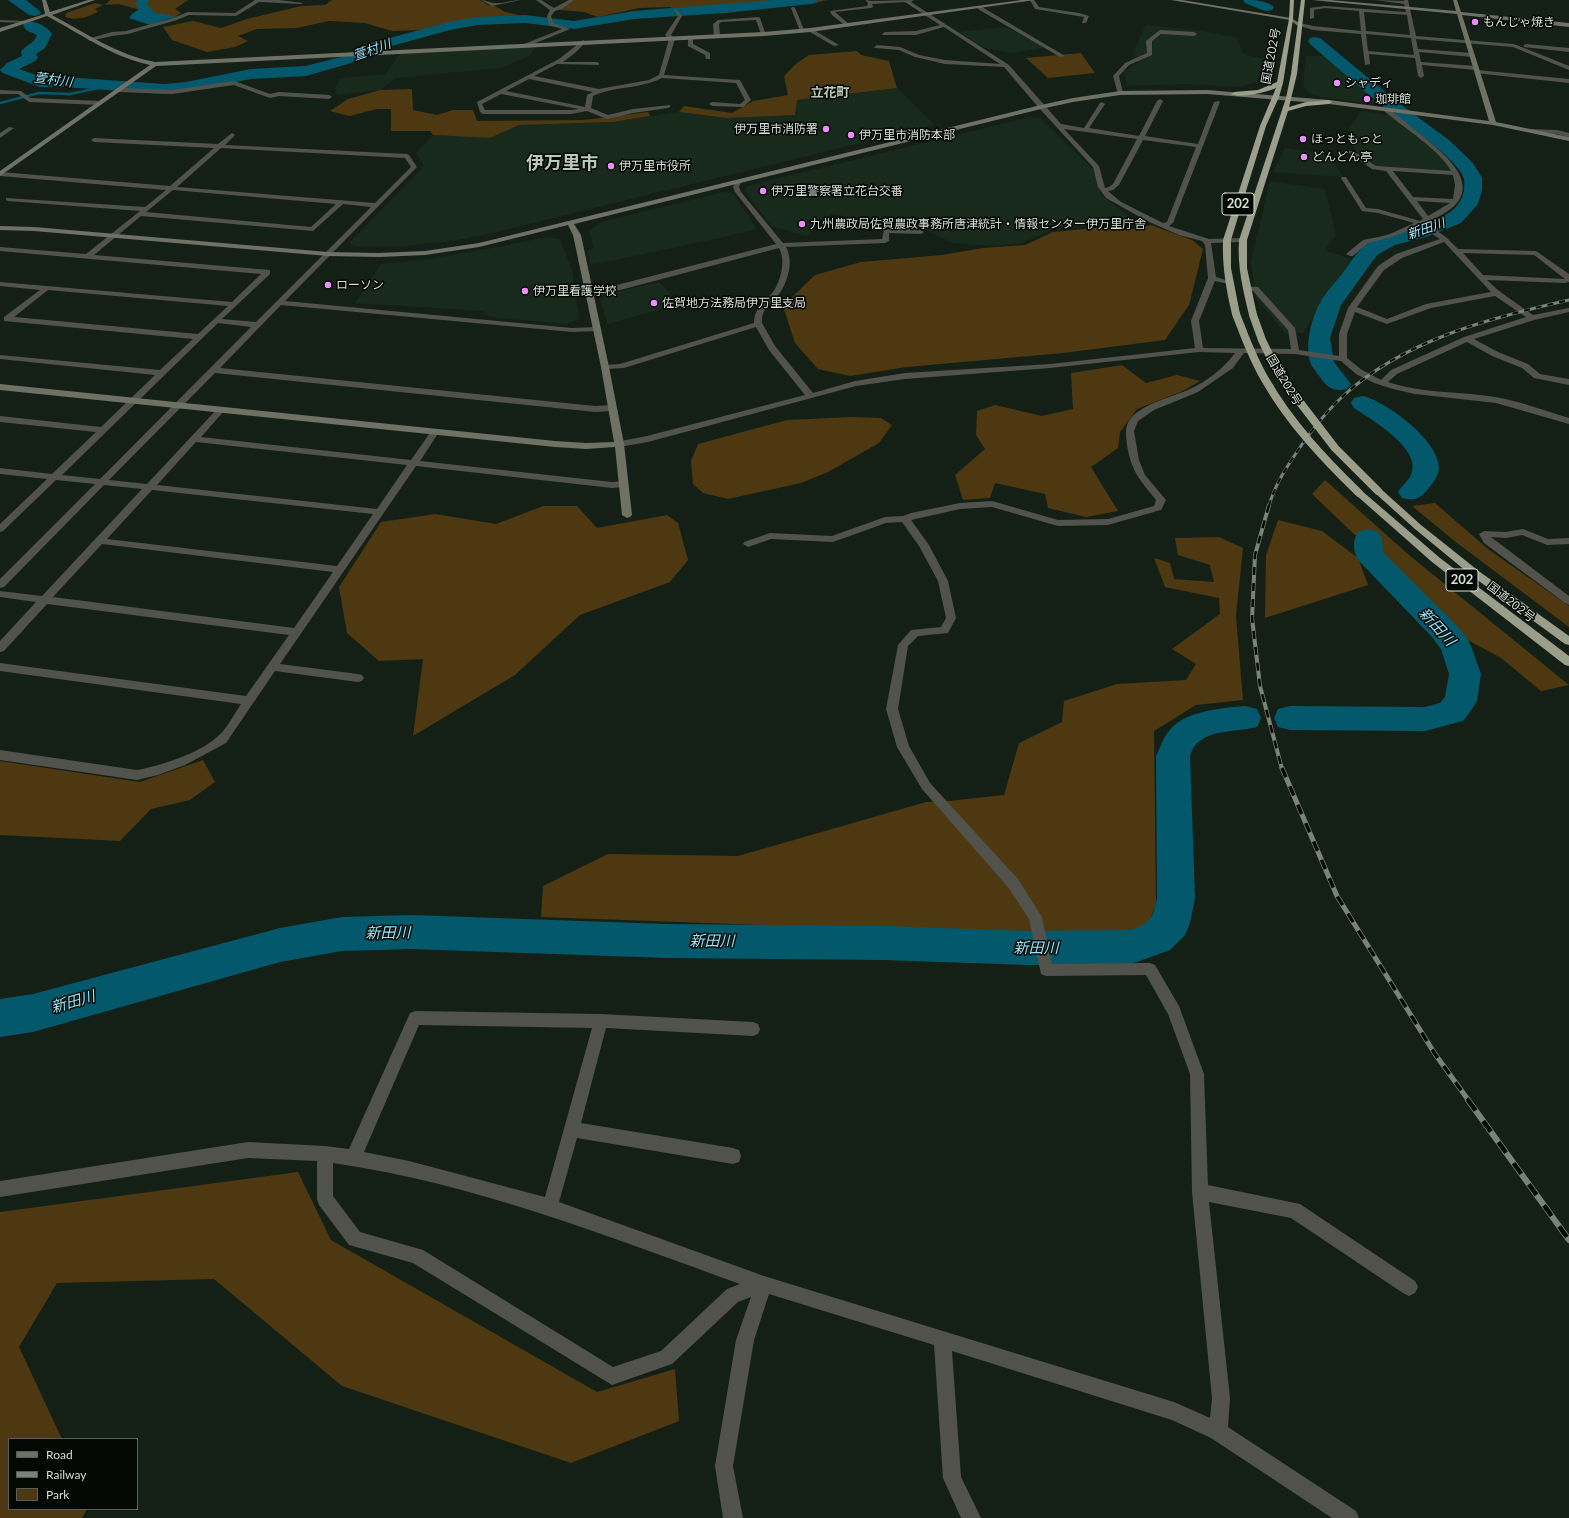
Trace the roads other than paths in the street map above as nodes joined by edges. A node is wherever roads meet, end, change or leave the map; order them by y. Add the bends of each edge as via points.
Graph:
1 (44, 0) edge
2 (93, 0) edge
3 (258, 0) edge
4 (483, 0) edge
5 (519, 0) edge
6 (538, 0) edge
7 (572, 0) edge
8 (907, 0) edge
9 (912, 0) edge
10 (1033, 0) edge
11 (1173, 0) edge
12 (1292, 0) edge
13 (1303, 0) edge
14 (1314, 0) edge
15 (1377, 0) edge
16 (1455, 0) edge
17 (1019, 1) edge
18 (869, 2) edge
19 (301, 3) dead end
20 (1407, 4) edge
21 (793, 8) dead end
22 (980, 8) junction
23 (554, 10) junction
24 (676, 10) dead end
25 (1361, 10) junction
26 (1459, 13) junction
27 (929, 14) junction
28 (1409, 14) junction
29 (48, 15) junction
30 (1312, 18) dead end
31 (1291, 19) junction
32 (0, 21) edge
33 (25, 22) junction
34 (1084, 22) dead end
35 (847, 25) junction
36 (946, 25) junction
37 (1300, 25) junction
38 (1569, 25) edge
39 (0, 30) edge
40 (810, 30) junction
41 (803, 31) junction
42 (1364, 32) junction
43 (764, 34) junction
44 (885, 34) dead end
45 (1194, 34) dead end
46 (717, 36) junction
47 (1413, 36) junction
48 (690, 38) junction
49 (90, 39) junction
50 (672, 39) junction
51 (1468, 41) junction
52 (583, 42) junction
53 (526, 45) junction
54 (836, 45) dead end
55 (1514, 46) junction
56 (877, 47) dead end
57 (1416, 50) junction
58 (1569, 50) edge
59 (1366, 52) junction
60 (1472, 55) junction
61 (1062, 56) dead end
62 (708, 58) dead end
63 (1417, 60) junction
64 (558, 63) junction
65 (155, 64) junction
66 (597, 64) dead end
67 (1366, 64) dead end
68 (1007, 66) junction
69 (1569, 68) edge
70 (1477, 70) junction
71 (661, 76) junction
72 (1421, 76) dead end
73 (528, 78) junction
74 (1569, 81) edge
75 (1280, 83) junction
76 (119, 90) junction
77 (1295, 90) junction
78 (599, 91) junction
79 (0, 92) edge
80 (501, 92) junction
81 (1120, 93) junction
82 (1234, 94) junction
83 (329, 97) dead end
84 (1276, 97) junction
85 (1289, 98) junction
86 (1160, 101) dead end
87 (1217, 102) dead end
88 (1329, 102) junction
89 (100, 103) junction
90 (712, 104) dead end
91 (1102, 104) dead end
92 (668, 106) dead end
93 (1041, 107) junction
94 (588, 109) junction
95 (1270, 110) junction
96 (1285, 110) junction
97 (1386, 110) junction
98 (1493, 123) junction
99 (1059, 126) junction
100 (11, 128) dead end
101 (1086, 129) junction
102 (1532, 131) junction
103 (232, 135) dead end
104 (1569, 135) edge
105 (0, 136) edge
106 (1141, 137) junction
107 (1569, 139) edge
108 (94, 140) dead end
109 (1200, 146) junction
110 (218, 148) junction
111 (1351, 152) dead end
112 (1388, 169) junction
113 (1455, 173) junction
114 (0, 174) edge
115 (1344, 178) dead end
116 (738, 182) junction
117 (172, 188) junction
118 (1103, 190) junction
119 (8, 199) dead end
120 (1411, 199) junction
121 (1455, 201) junction
122 (342, 202) junction
123 (378, 205) junction
124 (146, 209) junction
125 (140, 214) junction
126 (1424, 221) junction
127 (570, 223) junction
128 (1162, 226) junction
129 (0, 228) edge
130 (921, 232) dead end
131 (113, 236) junction
132 (1444, 238) junction
133 (1204, 240) junction
134 (1227, 240) junction
135 (1244, 240) junction
136 (781, 244) junction
137 (0, 250) edge
138 (1456, 250) junction
139 (328, 254) junction
140 (1350, 254) dead end
141 (88, 256) junction
142 (1481, 277) junction
143 (1212, 278) junction
144 (1569, 279) edge
145 (1228, 282) junction
146 (2, 285) edge
147 (48, 287) junction
148 (1247, 288) junction
149 (1496, 293) junction
150 (589, 295) junction
151 (280, 302) junction
152 (234, 304) junction
153 (1352, 308) junction
154 (1565, 311) edge
155 (1569, 317) edge
156 (1532, 318) junction
157 (217, 321) junction
158 (758, 324) junction
159 (258, 325) junction
160 (597, 329) junction
161 (200, 337) junction
162 (1467, 339) junction
163 (1199, 350) junction
164 (1242, 350) junction
165 (1295, 352) junction
166 (0, 357) edge
167 (1343, 359) junction
168 (605, 367) junction
169 (212, 370) junction
170 (162, 373) junction
171 (1569, 382) edge
172 (1383, 383) junction
173 (0, 387) edge
174 (810, 395) junction
175 (134, 401) junction
176 (178, 405) junction
177 (612, 408) junction
178 (221, 410) junction
179 (0, 419) edge
180 (1569, 420) edge
181 (103, 430) junction
182 (435, 432) junction
183 (194, 439) junction
184 (619, 444) junction
185 (413, 463) junction
186 (0, 471) edge
187 (55, 477) junction
188 (102, 482) junction
189 (623, 484) junction
190 (149, 487) junction
191 (380, 512) junction
192 (627, 515) dead end
193 (905, 519) junction
194 (0, 529) edge
195 (99, 541) junction
196 (1569, 541) edge
197 (748, 544) dead end
198 (340, 570) junction
199 (0, 585) edge
200 (0, 594) edge
201 (44, 600) junction
202 (1569, 601) edge
203 (297, 632) junction
204 (1569, 641) edge
205 (0, 648) edge
206 (1569, 662) edge
207 (0, 667) edge
208 (273, 667) junction
209 (358, 678) dead end
210 (250, 701) junction
211 (0, 755) edge
212 (601, 1022) junction
213 (753, 1029) dead end
214 (572, 1129) junction
215 (325, 1154) junction
216 (733, 1156) dead end
217 (353, 1158) junction
218 (0, 1189) edge
219 (1200, 1192) junction
220 (550, 1207) junction
221 (764, 1284) junction
222 (1409, 1287) dead end
223 (942, 1339) junction
224 (1218, 1431) junction
225 (733, 1518) edge
226 (971, 1518) edge
227 (1349, 1518) edge

1 - 29 street
2 - 29 street
3 - 19 street
3 - 49 street via 236,15 188,13 126,33
4 - 5 street via 492,5
6 - 23 street
7 - 23 street
8 - 9 street
8 - 18 street
8 - 27 street
10 - 17 street
10 - 34 street via 1037,8 1083,14 1086,16
11 - 31 street
12 - 31 highway, 国道202号 / 202
13 - 37 highway, 国道202号 / 202
14 - 20 street
15 - 20 street
16 - 26 street
17 - 22 street
18 - 35 street via 871,7 832,10
20 - 26 street
20 - 28 street
21 - 41 street
22 - 27 street
22 - 61 street
23 - 53 street via 550,13 550,22 567,29
24 - 50 street via 680,16 668,36
25 - 28 street
25 - 30 street via 1325,7 1312,9
25 - 42 street
26 - 38 street
26 - 51 street
27 - 35 street
27 - 36 street
28 - 47 street
29 - 33 street
29 - 49 street
31 - 37 street
31 - 75 highway, 国道202号 / 202
32 - 33 street
33 - 39 street
35 - 40 street
36 - 44 street via 916,33
36 - 68 street
37 - 42 street
37 - 77 highway, 国道202号 / 202
40 - 41 street
40 - 54 street
41 - 43 street
42 - 47 street
42 - 59 street
43 - 46 street
43 - 46 street via 758,18 720,21 716,24
45 - 81 street via 1160,32 1149,42 1150,54 1127,64 1116,76
46 - 48 street
47 - 51 street
47 - 57 street
48 - 50 street
48 - 62 street via 690,45 708,54
49 - 65 street via 139,62
50 - 52 street
50 - 71 street
51 - 55 street
51 - 60 street
52 - 53 street
52 - 64 street
53 - 65 street
55 - 58 street
55 - 69 street
56 - 68 street via 900,49 917,56 945,62
57 - 60 street
57 - 63 street
59 - 63 street
59 - 67 street
60 - 70 street
63 - 70 street
63 - 72 street
64 - 66 street
64 - 73 street
65 - 76 street
68 - 93 street
70 - 74 street
70 - 98 street
71 - 78 street via 651,81
71 - 90 street via 738,81 748,100 741,106
73 - 78 street
73 - 80 street
75 - 82 highway via 1264,91
75 - 84 highway, 国道202号 / 202
76 - 83 street via 172,92 234,83 270,96 279,94
76 - 89 street
77 - 85 highway, 国道202号 / 202
77 - 88 street via 1308,97
78 - 94 street via 590,95
79 - 89 street via 19,92 29,100
80 - 94 street
80 - 94 street via 479,103 483,112 570,112
81 - 82 street via 1200,91
81 - 93 street
82 - 84 street
82 - 95 street via 1257,100 1267,105
84 - 85 street
84 - 95 highway, 国道202号 / 202
85 - 88 street
85 - 96 highway, 国道202号 / 202
86 - 106 street
87 - 109 street
88 - 96 highway via 1306,104
88 - 97 street
89 - 114 street
91 - 101 street
92 - 94 street via 607,117
93 - 99 street
93 - 116 street
95 - 134 highway, 国道202号 / 202
96 - 135 highway, 国道202号 / 202
97 - 98 street
97 - 113 street via 1448,161
98 - 102 street
99 - 101 street
99 - 118 street via 1096,166
100 - 105 street
101 - 106 street
102 - 104 street
102 - 107 street
103 - 110 street
106 - 109 street
106 - 118 street via 1116,185
108 - 110 street
109 - 128 street via 1170,223
110 - 117 street
110 - 123 street via 407,156 414,167
111 - 112 street via 1374,168
112 - 113 street
112 - 120 street
113 - 121 street via 1458,184
114 - 117 street
115 - 126 street via 1364,210
116 - 127 street
116 - 136 street via 738,192
117 - 122 street
117 - 124 street
118 - 128 street via 1110,197
119 - 124 street
120 - 121 street
120 - 126 street
121 - 126 street
122 - 123 street
122 - 125 street via 313,229
123 - 139 street
124 - 125 street
125 - 131 street
126 - 132 street
126 - 140 street via 1389,236 1366,240
127 - 139 street via 479,245 425,253
127 - 150 street via 577,235
128 - 133 street
129 - 131 street
130 - 136 street via 886,231 885,241
131 - 139 street
131 - 141 street
132 - 138 street
132 - 153 street via 1399,256 1382,268
133 - 134 street
133 - 143 street via 1208,244
134 - 135 street
134 - 145 highway, 国道202号 / 202
135 - 148 highway, 国道202号 / 202 via 1242,252
136 - 150 street
136 - 158 street via 786,252 787,268 777,291 760,311
137 - 141 street
138 - 142 street
138 - 144 street via 1536,253
139 - 151 street
141 - 152 street via 267,272
142 - 144 street via 1565,281
142 - 149 street
143 - 145 street
143 - 163 street via 1195,321
145 - 206 highway, 国道202号 / 202, bridge via 1247,343 1270,388 1300,430 1333,468 1436,560
146 - 147 street
147 - 152 street
147 - 161 street via 7,319
148 - 165 street via 1255,289 1292,330
148 - 204 highway, 国道202号 / 202, bridge via 1262,340 1279,375 1335,448 1418,527 1476,574
149 - 153 street via 1429,306 1387,322
149 - 156 street
150 - 160 street
151 - 159 street
151 - 160 street via 572,330
152 - 157 street
153 - 167 street via 1343,334
154 - 155 street
154 - 156 street
156 - 162 street
157 - 159 street
157 - 161 street
158 - 168 street via 621,366
158 - 174 street via 760,331
159 - 169 street
160 - 168 street
161 - 170 street
162 - 171 street via 1525,366 1537,376
162 - 172 street via 1394,372
163 - 164 street
163 - 174 street via 1050,366 905,376
164 - 165 street
164 - 193 street via 1230,366 1195,390 1151,408 1134,420 1130,431 1134,460 1142,476 1161,500 1158,508 1108,522 1058,523 992,504 960,506
165 - 167 street
166 - 170 street
167 - 172 street via 1368,377
168 - 177 street
169 - 176 street
169 - 177 street via 596,409
170 - 175 street
172 - 180 street via 1405,391 1498,401
173 - 175 street
174 - 184 street via 648,439
175 - 176 street
175 - 181 street
176 - 178 street
176 - 188 street
177 - 184 street
178 - 182 street
178 - 183 street
179 - 181 street
181 - 187 street
182 - 184 street via 562,445
182 - 185 street
183 - 185 street
183 - 190 street
184 - 189 street
185 - 189 street via 612,485
185 - 191 street
186 - 187 street
187 - 188 street
187 - 194 street
188 - 190 street
188 - 199 street
189 - 192 street
190 - 191 street
190 - 195 street
191 - 198 street
193 - 197 street via 885,520 834,539 770,536
193 - 219 street via 924,545 944,581 951,618 944,630 915,633 903,645 892,709 904,747 926,786 1013,883 1035,917 1046,970 1150,969 1174,1011 1197,1074
195 - 198 street
195 - 201 street
196 - 202 street via 1547,542 1523,532 1506,535 1484,534 1488,541
198 - 203 street
200 - 201 street
201 - 203 street
201 - 205 street
203 - 208 street
207 - 210 street
208 - 209 street
208 - 210 street
210 - 211 street via 222,740 208,749 150,773 137,775
212 - 213 street
212 - 214 street
212 - 217 street via 415,1018
214 - 216 street
214 - 220 street
215 - 217 street
215 - 218 street via 248,1150
215 - 221 street via 325,1199 355,1239 417,1256 612,1376 666,1358 733,1295
217 - 220 street via 409,1169
219 - 222 street via 1294,1210
219 - 224 street via 1221,1398
220 - 221 street
221 - 223 street
221 - 225 street via 745,1340 724,1466
223 - 224 street via 1174,1411
223 - 226 street via 952,1478
224 - 227 street

